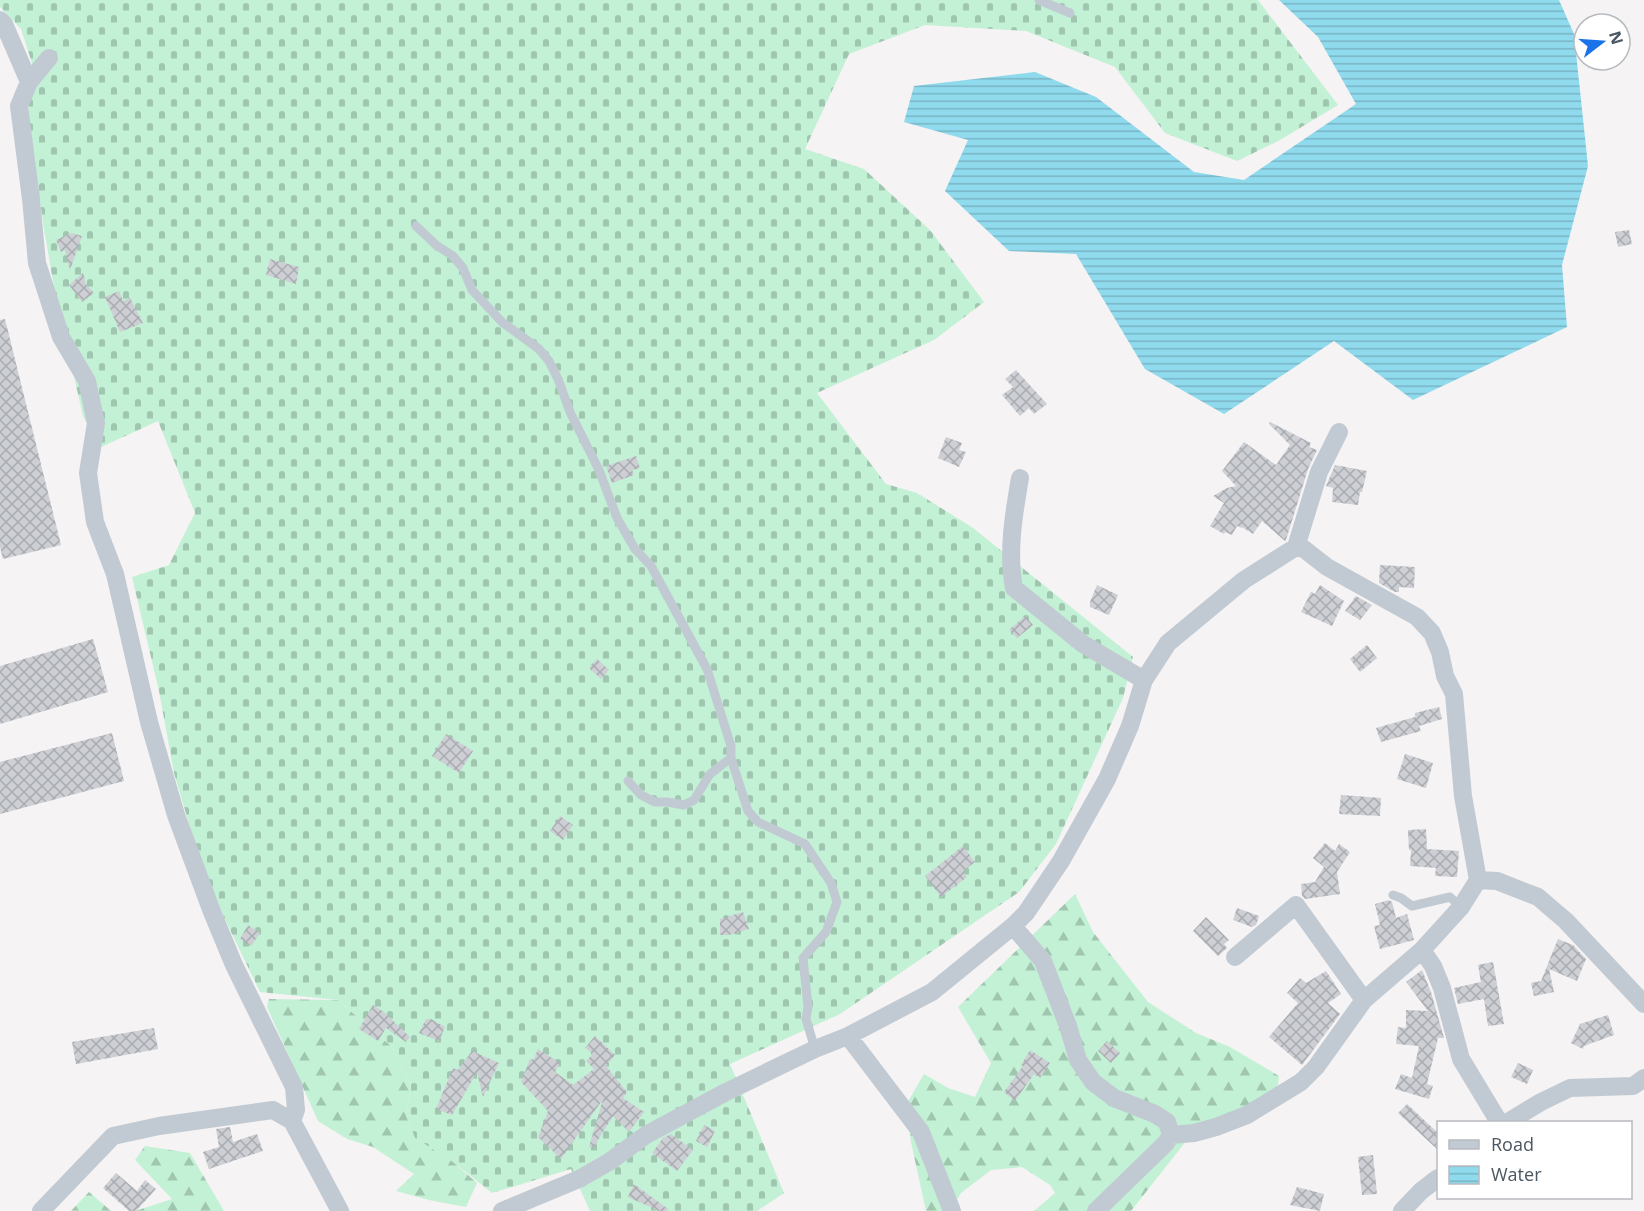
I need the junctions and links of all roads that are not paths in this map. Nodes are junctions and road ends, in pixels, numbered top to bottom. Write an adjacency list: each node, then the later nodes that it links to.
1 (1040, 0): 2 (lane)
2 (1070, 13)
3 (0, 20): 5 (street)
4 (49, 58): 5 (street)
5 (29, 82): 25 (street)
6 (416, 226): 11 (lane)
7 (1339, 432): 9 (street)
8 (1020, 478): 10 (street)
9 (1296, 547): 10 (street); 13 (street)
10 (1144, 680): 16 (street)
11 (731, 758): 12 (lane); 23 (lane)
12 (628, 781)
13 (1478, 880): 15 (street); 19 (street)
14 (1393, 895): 15 (lane)
15 (1461, 907): 17 (street)
16 (1013, 926): 22 (street); 28 (street)
17 (1422, 950): 20 (street); 26 (street)
18 (1235, 957): 20 (street)
19 (1637, 982): 21 (street)
20 (1364, 1000): 28 (street)
21 (1644, 1004)
22 (848, 1036): 23 (street); 33 (street)
23 (815, 1049): 32 (street)
24 (1644, 1078): 27 (street)
25 (292, 1121): 30 (street); 31 (street)
26 (1498, 1121)
27 (1510, 1121)
28 (1171, 1135): 34 (street)
29 (1437, 1179): 35 (street)
30 (41, 1211)
31 (339, 1211)
32 (502, 1211)
33 (952, 1211)
34 (1096, 1211)
35 (1402, 1211)

